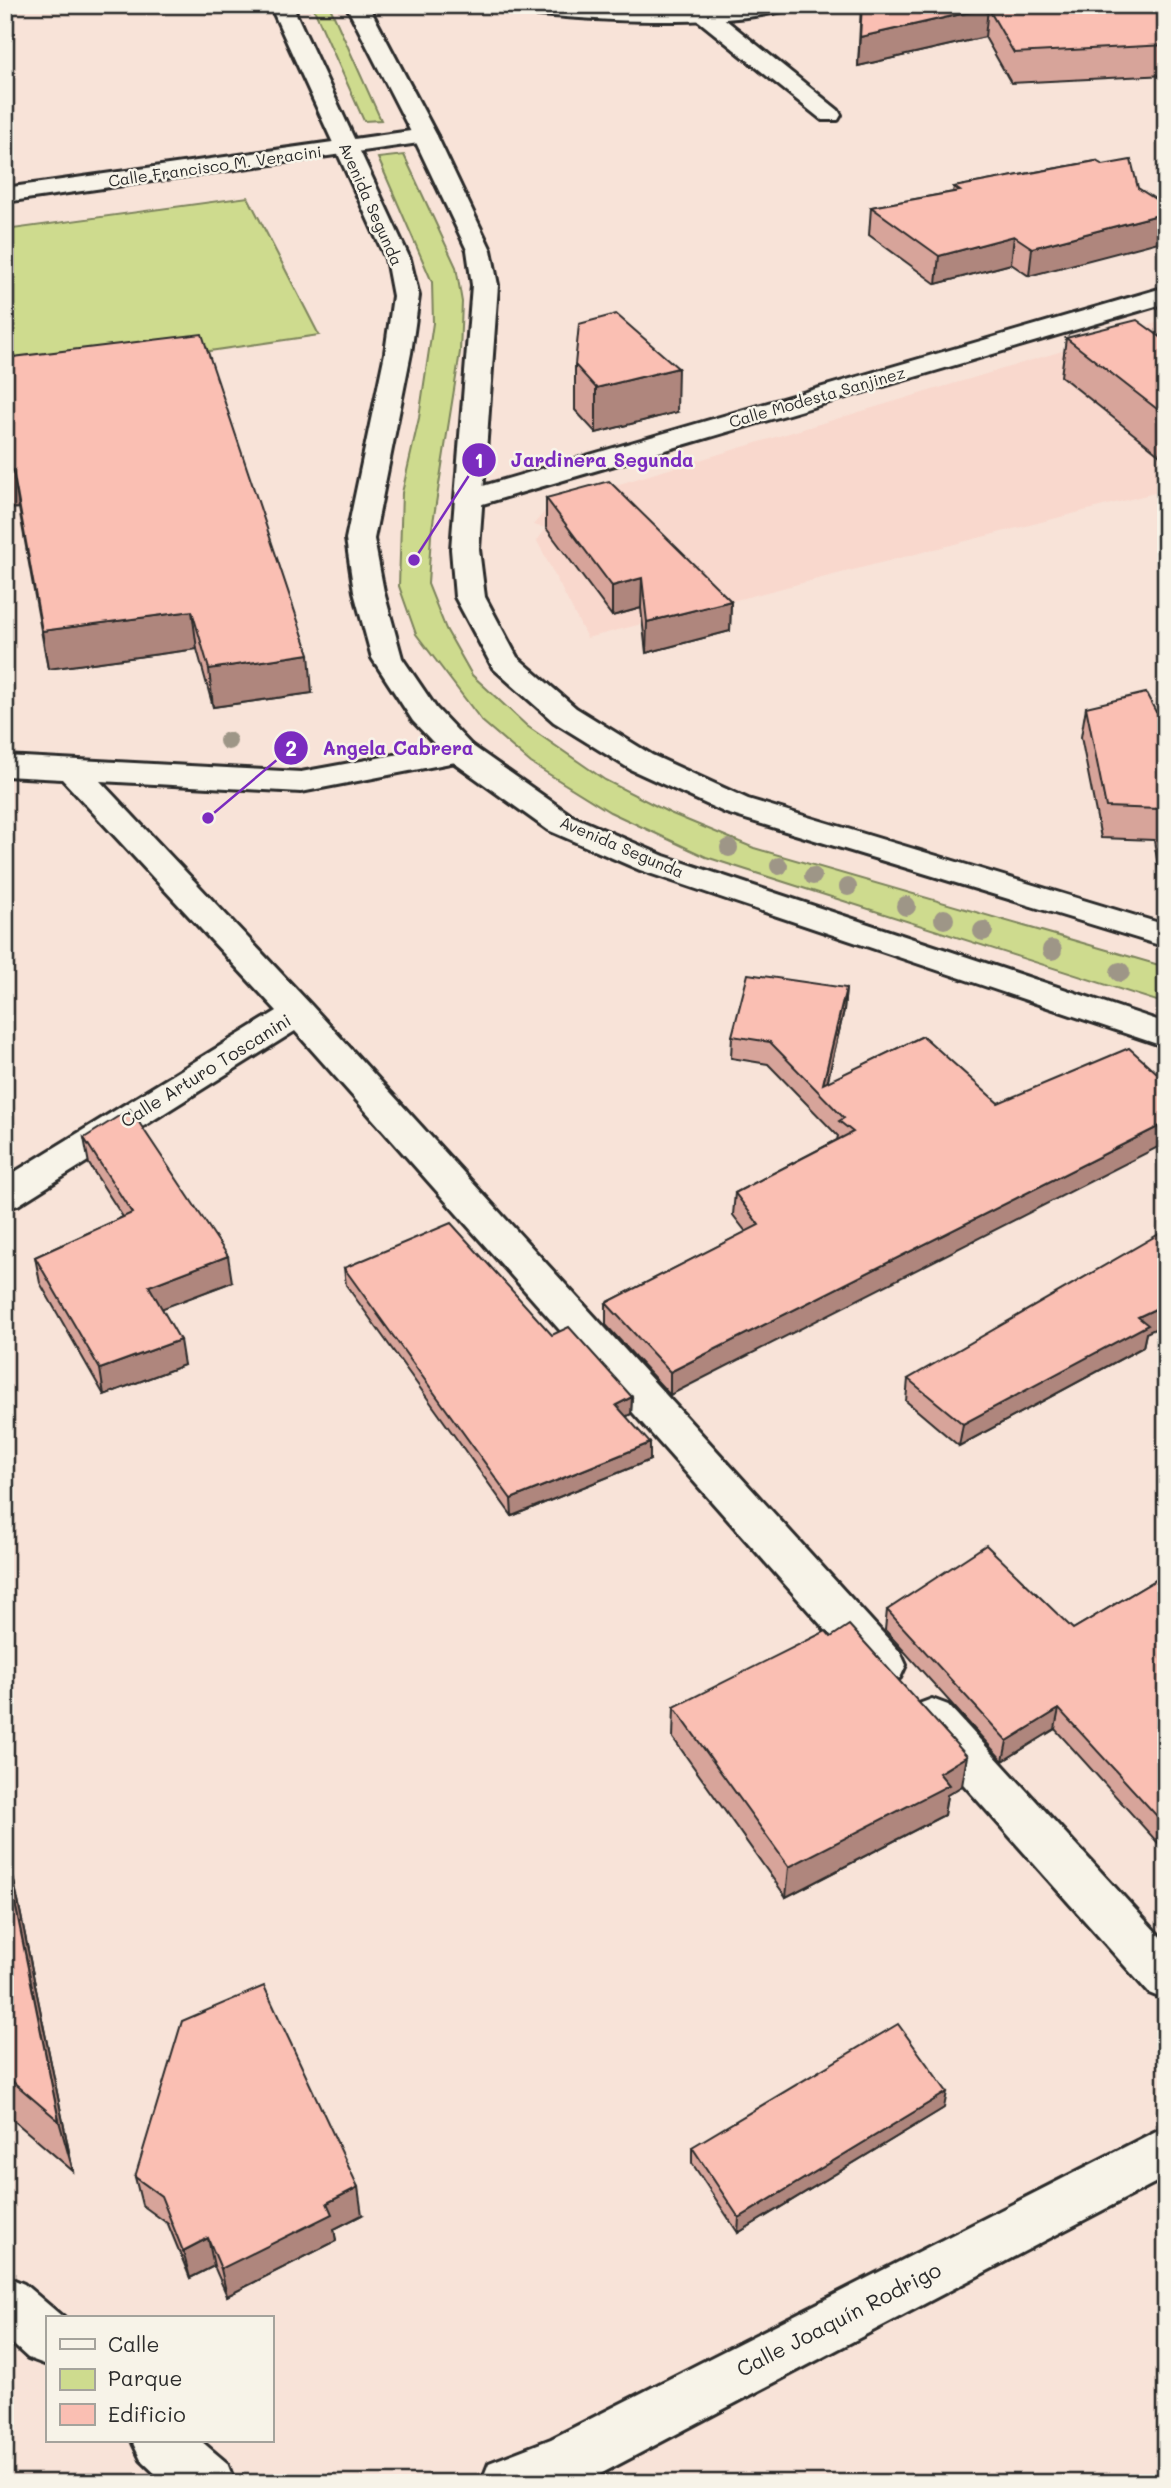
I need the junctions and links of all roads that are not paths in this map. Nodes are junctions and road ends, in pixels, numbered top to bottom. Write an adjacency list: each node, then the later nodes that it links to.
1 (281, 5): 8 (main road, Avenida Segunda)
2 (357, 5): 7 (main road)
3 (508, 5): 5 (main road)
4 (779, 5): 5 (main road)
5 (703, 13): 6 (main road)
6 (830, 115)
7 (425, 136): 8 (main road, Calle Francisco M. Veracini); 11 (main road)
8 (345, 147): 9 (main road, Calle Francisco M. Veracini); 12 (main road, Avenida Segunda)
9 (5, 195)
10 (1166, 295): 11 (main road, Calle Modesta Sanjinez)
11 (469, 499): 15 (main road)
12 (460, 752): 14 (main road); 17 (main road, Avenida Segunda)
13 (5, 766): 14 (main road)
14 (72, 770): 16 (main road)
15 (1166, 936)
16 (299, 1013): 18 (main road, Calle Arturo Toscanini); 19 (main road)
17 (1166, 1035)
18 (5, 1196)
19 (1166, 1978)
20 (1166, 2150): 25 (main road, Calle Joaquín Rodrigo)
21 (5, 2302): 22 (main road)
22 (46, 2338)
23 (161, 2442): 24 (main road)
24 (207, 2483)
25 (509, 2483)

